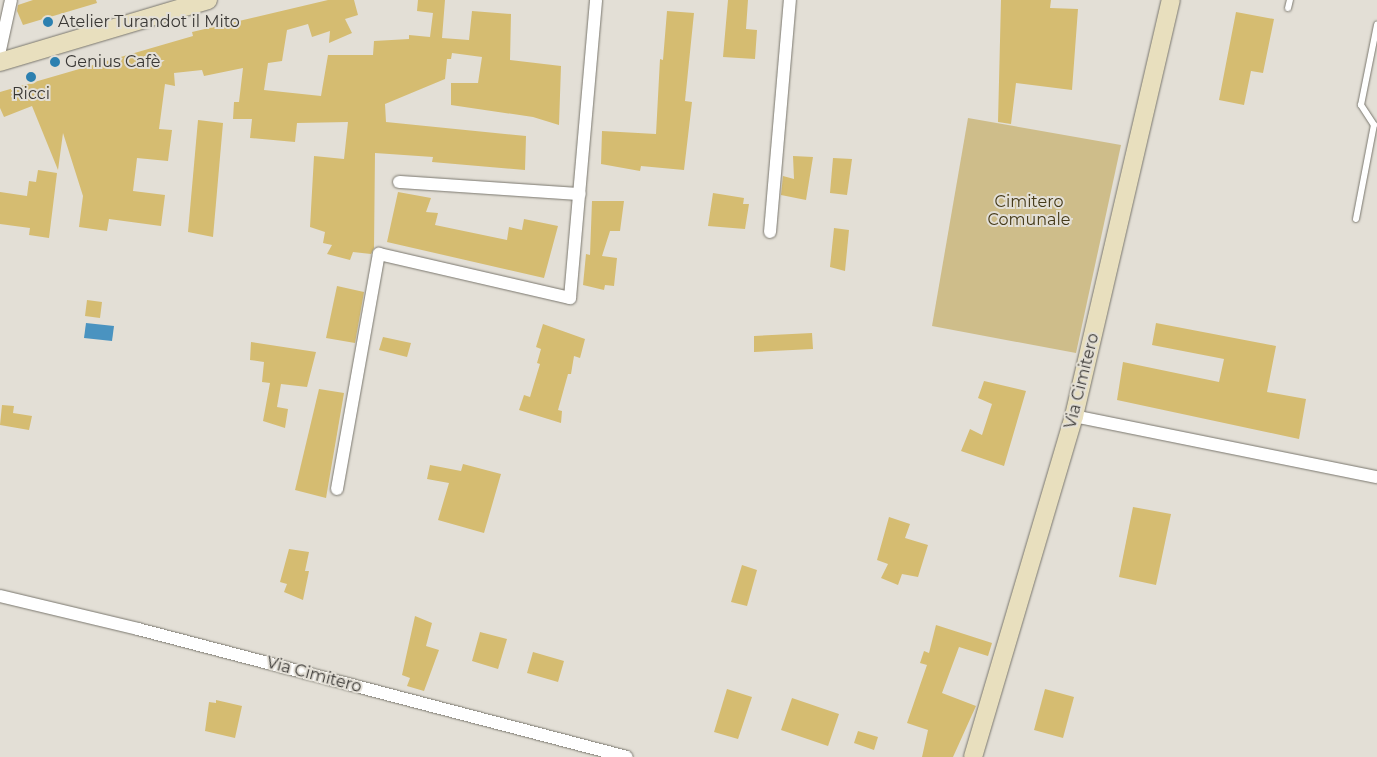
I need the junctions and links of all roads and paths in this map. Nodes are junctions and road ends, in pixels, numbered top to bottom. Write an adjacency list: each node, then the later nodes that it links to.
1 (11, 0): 9 (street)
2 (208, 0): 10 (street)
3 (596, 0): 12 (street)
4 (790, 0): 14 (street)
5 (1171, 0): 15 (street, Via Cimitero)
6 (1290, 0): 7 (lane)
7 (1288, 8)
8 (1377, 26): 13 (lane)
9 (0, 50)
10 (0, 62)
11 (399, 182): 12 (street)
12 (580, 194): 17 (street)
13 (1356, 219)
14 (770, 232)
15 (1074, 416): 16 (street); 20 (street, Via Cimitero)
16 (1377, 477)
17 (337, 489)
18 (0, 596): 19 (street, Via Cimitero)
19 (627, 757)
20 (973, 757)

